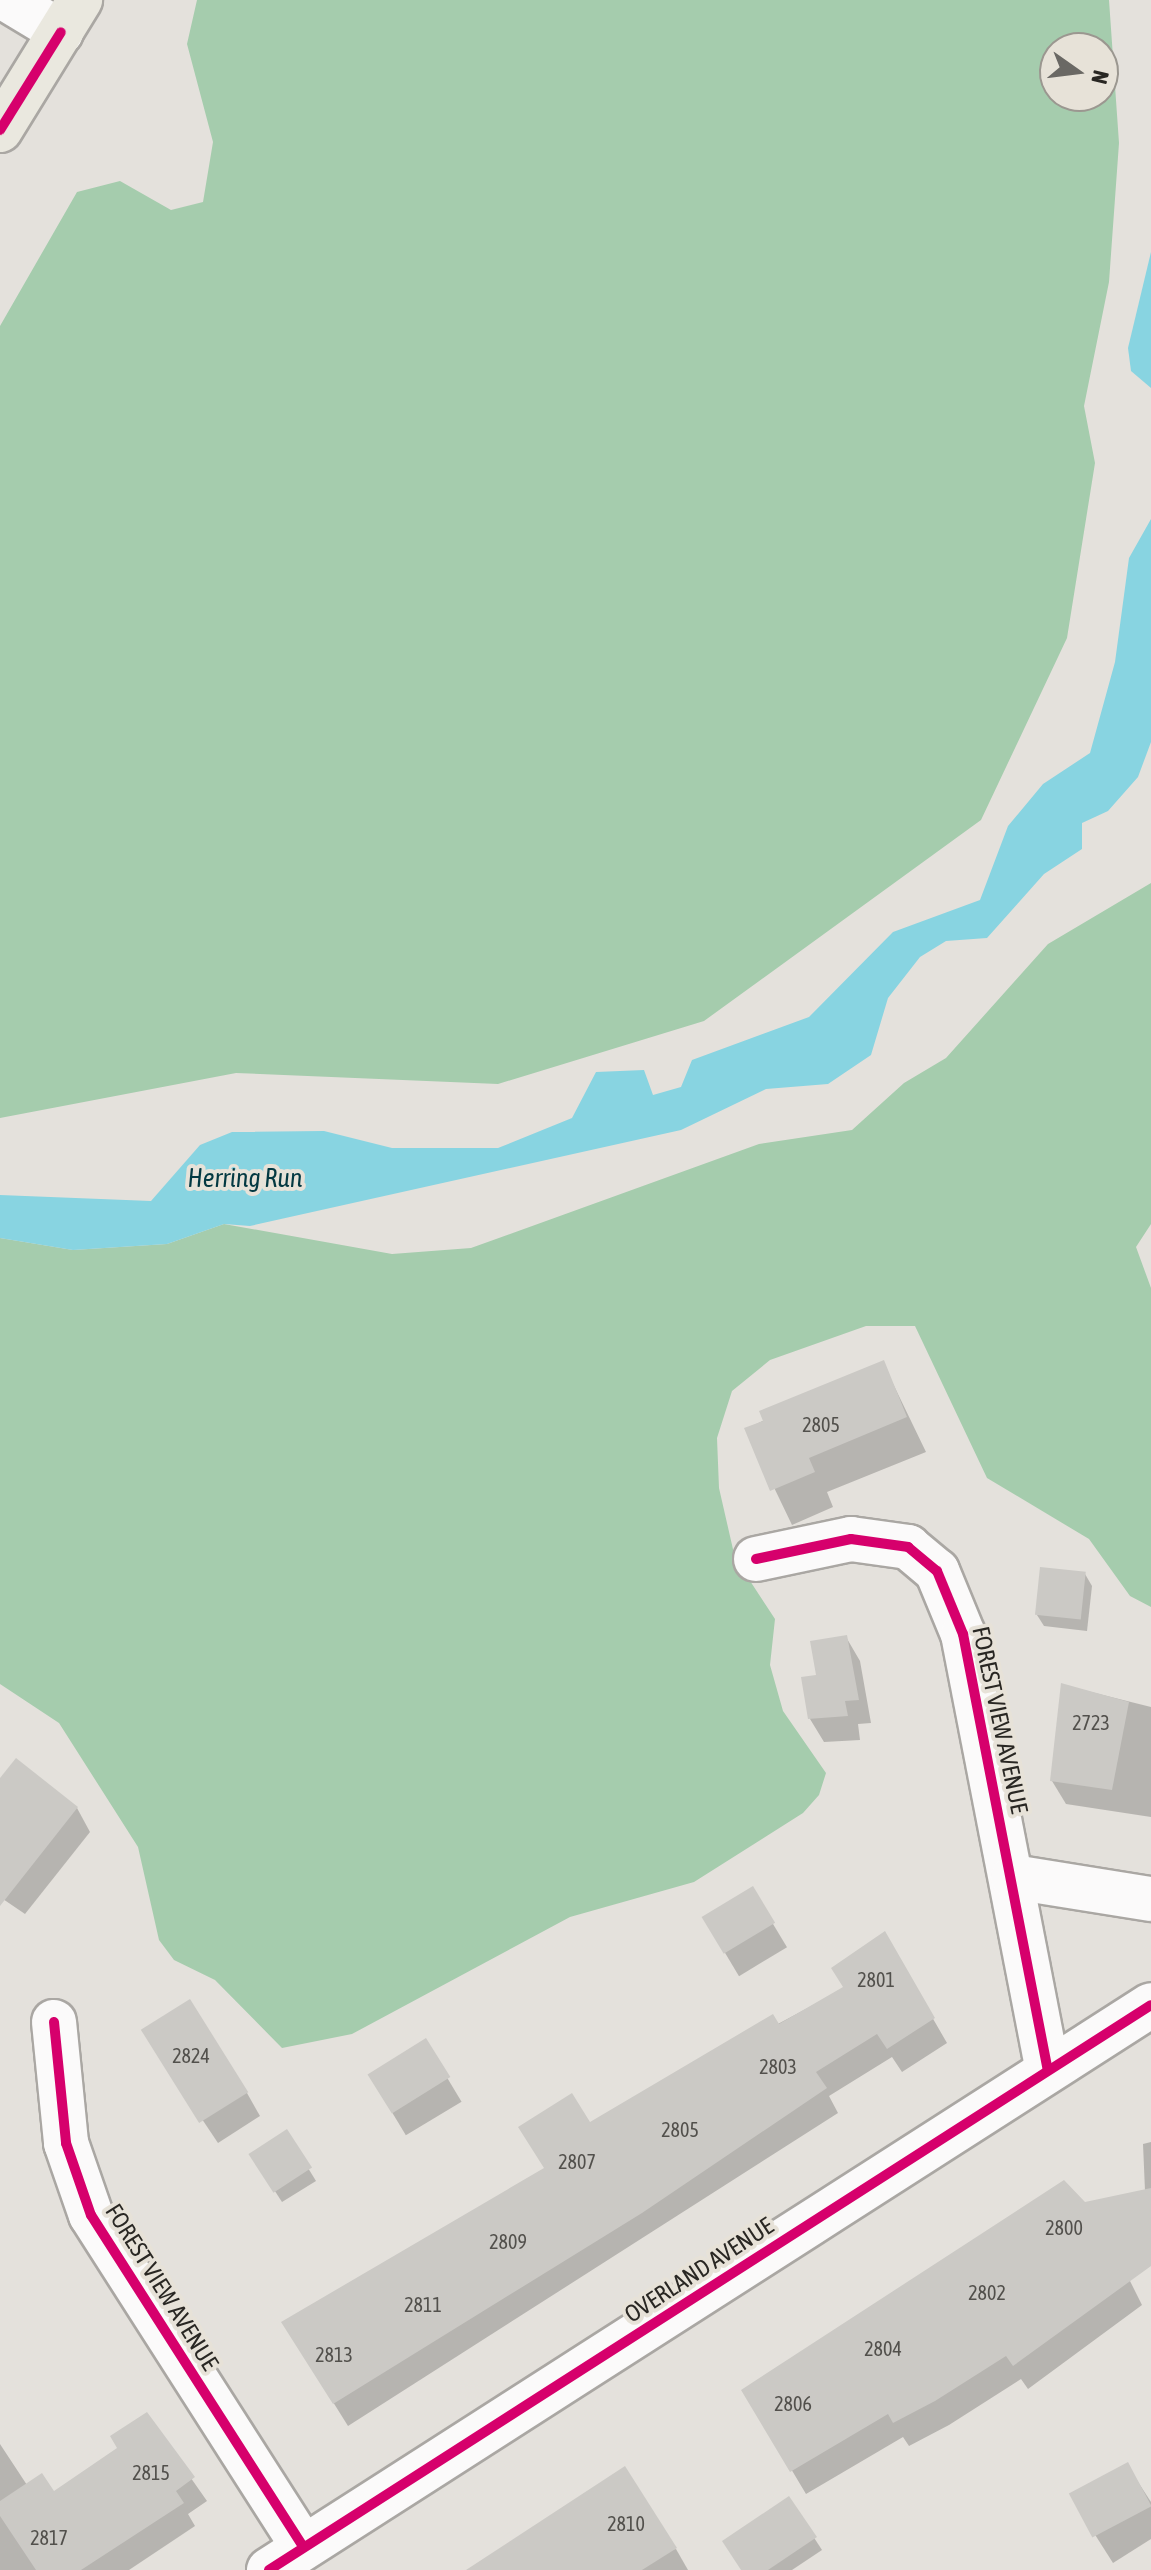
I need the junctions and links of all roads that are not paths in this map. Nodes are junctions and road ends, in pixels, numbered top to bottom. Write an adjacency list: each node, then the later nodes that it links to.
1 (8, 0): 2 (street)
2 (71, 16): 3 (main road)
3 (0, 130)
4 (756, 1559): 5 (street, FOREST VIEW AVENUE)
5 (1013, 1877): 6 (street); 9 (street, FOREST VIEW AVENUE)
6 (1151, 1899)
7 (1151, 2005): 9 (street, OVERLAND AVENUE)
8 (54, 2022): 10 (street, FOREST VIEW AVENUE)
9 (1048, 2070): 10 (street, OVERLAND AVENUE)
10 (286, 2559)

